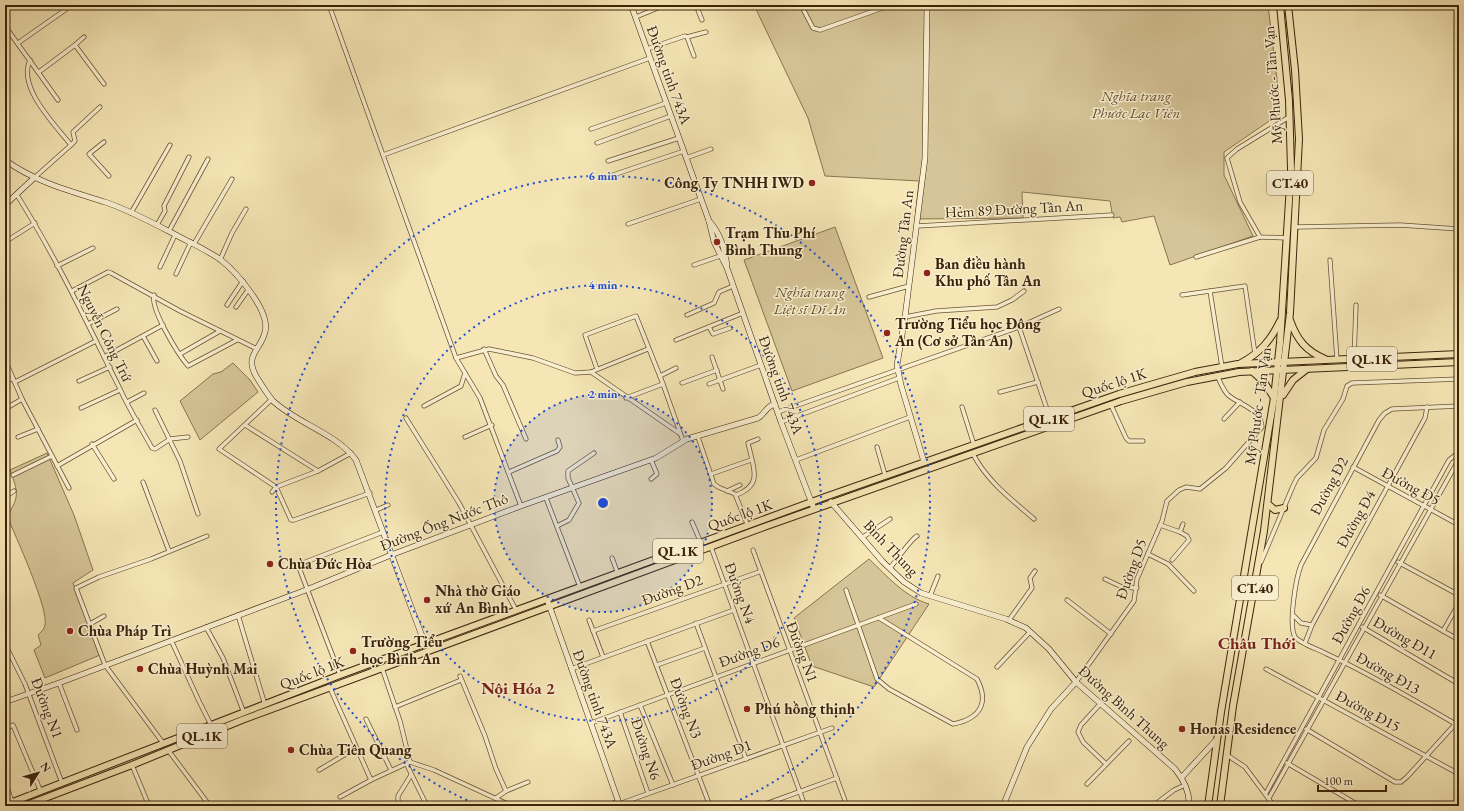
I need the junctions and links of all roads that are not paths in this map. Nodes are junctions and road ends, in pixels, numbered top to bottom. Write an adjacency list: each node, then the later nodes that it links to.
1 (67, 5): 17 (street)
2 (329, 5): 38 (street)
3 (631, 5): 11 (street, Đường tỉnh 743A)
4 (665, 5): 11 (street)
5 (696, 5): 12 (street)
6 (801, 5): 7 (street)
7 (890, 5)
8 (927, 5): 58 (street, Đường Tân An)
9 (1280, 5): 29 (main road, Mỹ Phước - Tân Vạn / CT.40)
10 (1288, 5): 59 (main road, Mỹ Phước - Tân Vạn / CT.40)
11 (636, 18): 19 (street, Đường tỉnh 743A)
12 (702, 20)
13 (5, 26): 17 (street)
14 (706, 32): 16 (street)
15 (84, 37): 18 (street)
16 (687, 37): 19 (street); 20 (street)
17 (18, 43): 22 (street)
18 (75, 45): 23 (street); 24 (street)
19 (647, 49): 21 (street, Đường tỉnh 743A)
20 (694, 56)
21 (650, 58): 26 (street, Đường tỉnh 743A); 38 (street)
22 (30, 60): 23 (street); 34 (street)
23 (39, 72): 25 (street)
24 (104, 84)
25 (58, 100)
26 (666, 103): 28 (street, Đường tỉnh 743A); 30 (street)
27 (100, 108): 34 (street)
28 (671, 116): 31 (street, Đường tỉnh 743A); 33 (street)
29 (1290, 117): 63 (street); 64 (main road, Mỹ Phước - Tân Vạn / CT.40)
30 (591, 129)
31 (679, 138): 37 (street, Đường tỉnh 743A); 43 (street)
32 (104, 142): 45 (street)
33 (597, 143)
34 (71, 145): 46 (street)
35 (170, 146): 52 (street)
36 (711, 148): 40 (street)
37 (684, 151): 40 (street, Đường tỉnh 743A); 44 (street)
38 (383, 155): 115 (street)
39 (189, 157): 57 (street)
40 (686, 158): 49 (street, Đường tỉnh 743A)
41 (208, 159): 61 (street)
42 (5, 160): 46 (street)
43 (608, 161)
44 (613, 175)
45 (109, 176)
46 (34, 178): 48 (street); 52 (street)
47 (232, 179): 66 (street)
48 (17, 195): 50 (street); 55 (street, Nguyễn Công Trứ)
49 (701, 199): 54 (street, Đường tỉnh 743A); 56 (street)
50 (5, 205)
51 (246, 209): 70 (street)
52 (131, 213): 57 (street)
53 (1112, 215): 58 (street, Hẻm 89 Đường Tân An)
54 (709, 221): 68 (street, Đường tỉnh 743A); 75 (street, Đường tỉnh 743A)
55 (35, 223): 65 (street); 73 (street, Nguyễn Công Trứ)
56 (628, 224)
57 (157, 225): 61 (street)
58 (917, 226): 79 (street, Đường Tân An)
59 (1295, 227): 60 (street); 96 (main road, Mỹ Phước - Tân Vạn / CT.40)
60 (1459, 229)
61 (169, 231): 62 (street)
62 (175, 235): 66 (street); 74 (street)
63 (1260, 238): 64 (street); 69 (street)
64 (1287, 238): 95 (main road, Mỹ Phước - Tân Vạn / CT.40)
65 (5, 242)
66 (192, 243): 70 (street); 76 (street)
67 (93, 248): 73 (street)
68 (720, 256): 72 (street); 75 (street, Đường tỉnh 743A)
69 (1196, 257)
70 (220, 260): 77 (street)
71 (1330, 260): 117 (street)
72 (694, 265)
73 (57, 266): 81 (street, Nguyễn Công Trứ)
74 (160, 267)
75 (727, 268): 78 (street, Đường tỉnh 743A)
76 (176, 274)
77 (242, 282): 80 (street); 87 (street)
78 (734, 286): 92 (street, Đường tỉnh 743A); 93 (street)
79 (909, 286): 86 (street); 94 (street, Đường Tân An)
80 (248, 290): 89 (street); 107 (street)
81 (72, 291): 84 (street); 97 (street, Nguyễn Công Trứ)
82 (1024, 291): 94 (street)
83 (1210, 291): 85 (street); 112 (street); 126 (street)
84 (154, 295): 98 (street); 102 (street)
85 (1182, 295)
86 (870, 297)
87 (227, 305)
88 (1356, 305): 118 (street)
89 (236, 307)
90 (117, 309): 97 (street)
91 (1059, 309): 100 (street)
92 (743, 313): 99 (street); 124 (street, Đường tỉnh 743A)
93 (687, 314)
94 (905, 317): 133 (street, Đường Tân An)
95 (1281, 318): 112 (main road); 121 (main road, Mỹ Phước - Tân Vạn / CT.40)
96 (1290, 319): 120 (main road); 121 (main road, Mỹ Phước - Tân Vạn / CT.40)
97 (88, 324): 106 (street, Nguyễn Công Trứ)
98 (163, 325): 103 (street); 110 (street)
99 (709, 327): 101 (street); 105 (street)
100 (1019, 327): 133 (street); 145 (street)
101 (730, 328)
102 (220, 331): 104 (street); 110 (street)
103 (143, 336): 113 (street); 119 (street)
104 (237, 340): 107 (street); 110 (street)
105 (676, 340)
106 (96, 341): 113 (street, Nguyễn Công Trứ); 141 (street)
107 (256, 348): 156 (street)
108 (484, 349): 115 (street); 135 (street); 190 (street)
109 (648, 349): 129 (street); 129 (street); 138 (street)
110 (180, 354)
111 (1459, 354): 118 (main road, Quốc lộ 1K / QL.1K)
112 (1255, 355): 123 (main road)
113 (104, 357): 125 (street, Nguyễn Công Trứ)
114 (712, 357): 132 (street)
115 (456, 358): 136 (street)
116 (5, 360): 127 (street)
117 (1337, 360): 118 (main road, Quốc lộ 1K / QL.1K); 120 (main road, Quốc lộ 1K / QL.1K)
118 (1354, 360)
119 (157, 361)
120 (1329, 361): 121 (main road, Quốc lộ 1K / QL.1K)
121 (1282, 362): 123 (main road, Quốc lộ 1K / QL.1K); 130 (main road, Mỹ Phước - Tân Vạn)
122 (1459, 362): 131 (main road, Quốc lộ 1K / QL.1K)
123 (1238, 364): 126 (main road, Quốc lộ 1K / QL.1K)
124 (761, 365): 142 (street); 161 (street, Đường tỉnh 743A)
125 (110, 367): 143 (street); 150 (street, Nguyễn Công Trứ)
126 (1222, 367): 175 (main road, Quốc lộ 1K / QL.1K)
127 (7, 368): 141 (street)
128 (676, 368): 138 (street)
129 (597, 369): 135 (street)
130 (1281, 369): 131 (main road, Quốc lộ 1K / QL.1K); 134 (main road, Quốc lộ 1K / QL.1K); 155 (main road, Mỹ Phước - Tân Vạn / CT.40)
131 (1307, 369): 155 (main road)
132 (717, 370): 142 (street); 146 (street)
133 (898, 370): 139 (street, Đường Tân An); 153 (street)
134 (1252, 371): 137 (main road, Quốc lộ 1K / QL.1K); 155 (main road)
135 (591, 372): 154 (street)
136 (465, 373): 164 (street); 180 (street)
137 (1217, 375): 160 (street); 163 (main road, Quốc lộ 1K / QL.1K)
138 (660, 376): 147 (street)
139 (899, 378): 162 (street); 173 (street, Đường Tân An)
140 (1459, 379): 240 (street)
141 (14, 380): 144 (street); 157 (street)
142 (721, 380): 148 (street); 149 (street)
143 (79, 381)
144 (5, 382)
145 (1038, 382): 152 (street); 175 (street)
146 (682, 383)
147 (663, 384): 154 (street); 183 (street)
148 (709, 384)
149 (723, 389)
150 (120, 390): 159 (street, Nguyễn Công Trứ); 169 (street)
151 (144, 392): 159 (street)
152 (1000, 392)
153 (824, 396): 158 (street); 162 (street)
154 (626, 398): 183 (street)
155 (1278, 398): 184 (main road, Mỹ Phước - Tân Vạn / CT.40); 236 (main road, Mỹ Phước - Tân Vạn / CT.40)
156 (272, 399): 179 (street); 199 (street)
157 (22, 400): 168 (street); 182 (street)
158 (813, 400): 170 (street); 172 (street)
159 (127, 402): 177 (street, Nguyễn Công Trứ)
160 (1240, 402): 176 (street); 181 (street)
161 (775, 404): 172 (street, Đường tỉnh 743A); 188 (street, Đường Ống Nước Thô)
162 (826, 405): 170 (street)
163 (1111, 405): 194 (street); 201 (main road, Quốc lộ 1K / QL.1K)
164 (424, 406)
165 (1459, 406): 167 (street, Đường Đ2)
166 (962, 407): 196 (street)
167 (1427, 407): 209 (street, Đường Đ2); 222 (street, Đường Đ4)
168 (5, 408)
169 (81, 408)
170 (816, 409): 178 (street)
171 (155, 410): 189 (street)
172 (778, 412): 178 (street, Đường tỉnh 743A)
173 (910, 417): 206 (street); 207 (street, Đường Tân An)
174 (406, 418): 249 (street)
175 (1050, 418): 196 (main road, Quốc lộ 1K / QL.1K)
176 (1224, 419)
177 (137, 420): 189 (street, Nguyễn Công Trứ); 195 (street)
178 (781, 422): 206 (street, Đường tỉnh 743A)
179 (245, 425): 212 (street); 223 (street)
180 (492, 425): 187 (street); 213 (street)
181 (1262, 427): 184 (street); 253 (street, Đường D5)
182 (38, 430): 185 (street); 202 (street)
183 (679, 434): 193 (street)
184 (1268, 435): 361 (main road, Mỹ Phước - Tân Vạn / CT.40)
185 (18, 437)
186 (188, 437): 189 (street, Nguyễn Công Trứ)
187 (465, 437)
188 (698, 437): 193 (street, Đường Ống Nước Thô); 215 (street)
189 (170, 439): 244 (street)
190 (526, 439)
191 (758, 439): 205 (street)
192 (558, 440): 213 (street)
193 (683, 441): 204 (street, Đường Ống Nước Thô)
194 (1143, 441)
195 (92, 444): 208 (street); 218 (street)
196 (974, 445): 207 (main road, Quốc lộ 1K / QL.1K)
197 (877, 447): 217 (street)
198 (1459, 452): 210 (street, Đường Đ6)
199 (351, 453): 212 (street); 229 (street)
200 (594, 453): 225 (street)
201 (973, 454): 211 (main road, Quốc lộ 1K / QL.1K); 246 (street)
202 (52, 456): 208 (street); 216 (street)
203 (1459, 459): 214 (street, Đường Đ6)
204 (651, 460): 219 (street); 225 (street, Đường Ống Nước Thô)
205 (751, 460): 215 (street); 230 (street)
206 (796, 460): 234 (street, Đường tỉnh 743A)
207 (924, 462): 211 (main road); 217 (main road, Quốc lộ 1K / QL.1K)
208 (57, 466): 224 (street)
209 (1353, 467): 222 (street, Đường Đ5); 296 (street, Đường Đ2)
210 (1445, 469): 214 (street); 239 (street, Đường Đ6)
211 (926, 470): 235 (main road, Quốc lộ 1K / QL.1K)
212 (318, 471): 223 (street)
213 (509, 472): 238 (street)
214 (1450, 472): 242 (street, Đường Đ6)
215 (711, 474): 227 (street)
216 (14, 475)
217 (885, 475): 232 (main road, Quốc lộ 1K / QL.1K)
218 (114, 479)
219 (650, 479)
220 (143, 482): 264 (street)
221 (740, 485): 227 (street)
222 (1388, 486): 239 (street, Đường Đ5); 303 (street, Đường Đ4)
223 (276, 487): 228 (street); 229 (street)
224 (70, 488)
225 (573, 488): 233 (street, Đường Ống Nước Thô); 251 (street)
226 (14, 491): 231 (street)
227 (727, 491): 230 (street)
228 (272, 492)
229 (370, 493): 243 (street)
230 (736, 495): 252 (street)
231 (5, 497)
232 (825, 497): 234 (main road, Quốc lộ 1K / QL.1K); 235 (main road)
233 (546, 498): 238 (street, Đường Ống Nước Thô); 251 (street)
234 (812, 502): 241 (street, Đường tỉnh 743A); 252 (main road, Quốc lộ 1K / QL.1K)
235 (831, 502): 241 (main road, Quốc lộ 1K / QL.1K); 258 (street, Bình Thung)
236 (1268, 504): 240 (main road); 271 (main road, Mỹ Phước - Tân Vạn / CT.40)
237 (388, 505): 243 (street)
238 (521, 506): 249 (street, Đường Ống Nước Thô)
239 (1425, 506): 242 (street, Đường Đ5); 259 (street, Đường Đ6)
240 (1284, 508): 271 (street)
241 (814, 509): 262 (main road, Quốc lộ 1K / QL.1K)
242 (1430, 509): 250 (street, Đường Đ5); 260 (street, Đường Đ6)
243 (376, 510): 254 (street)
244 (198, 514)
245 (890, 519): 258 (street)
246 (1034, 519)
247 (692, 522): 261 (street)
248 (1183, 524): 255 (street)
249 (470, 525): 266 (street, Đường Ống Nước Thô); 293 (street)
250 (1459, 525)
251 (557, 526): 279 (street)
252 (748, 526): 261 (main road, Quốc lộ 1K / QL.1K)
253 (1160, 526): 255 (street); 265 (street, Đường D5)
254 (383, 532): 266 (street); 281 (street)
255 (1180, 532): 268 (street)
256 (207, 536): 264 (street)
257 (917, 536): 272 (street)
258 (863, 537): 272 (street, Bình Thung)
259 (1408, 538): 260 (street); 269 (street, Đường Đ6)
260 (1412, 541): 270 (street, Đường Đ6)
261 (700, 543): 275 (main road, Quốc lộ 1K / QL.1K)
262 (711, 547): 278 (street, Đường N4); 292 (main road, Quốc lộ 1K / QL.1K)
263 (753, 550): 273 (street, Đường N1)
264 (169, 551): 302 (street)
265 (1148, 554): 280 (street, Đường D5); 283 (street)
266 (391, 555): 281 (street, Đường Ống Nước Thô); 317 (street)
267 (612, 558): 275 (street)
268 (1172, 560)
269 (1395, 560): 270 (street); 284 (street, Đường Đ6)
270 (1400, 563): 285 (street); 287 (street, Đường Đ6)
271 (1258, 567): 368 (main road, Mỹ Phước - Tân Vạn / CT.40)
272 (890, 568): 286 (street, Bình Thung)
273 (759, 572): 278 (street, Đường D2); 320 (street, Đường N1)
274 (1035, 572): 300 (street)
275 (618, 574): 279 (main road, Quốc lộ 1K / QL.1K)
276 (938, 576): 286 (street)
277 (1105, 579): 280 (street)
278 (724, 584): 294 (street, Đường N4); 308 (street, Đường D2)
279 (580, 586): 288 (main road, Quốc lộ 1K / QL.1K)
280 (1137, 588): 311 (street, Đường D5)
281 (306, 590): 295 (street, Đường Ống Nước Thô); 331 (street)
282 (846, 590): 304 (street)
283 (1194, 591)
284 (1377, 593): 287 (street); 305 (street, Đường Đ6)
285 (1459, 595)
286 (930, 596): 300 (street, Bình Thung)
287 (1382, 596): 307 (street, Đường Đ6); 309 (street)
288 (547, 599): 292 (street, Đường tỉnh 743A); 293 (main road, Quốc lộ 1K / QL.1K)
289 (1066, 600): 311 (street)
290 (1459, 603): 309 (street)
291 (916, 604): 298 (street, Đường D6)
292 (549, 607): 319 (main road, Quốc lộ 1K / QL.1K); 329 (street, Đường tỉnh 743A)
293 (516, 610): 317 (main road, Quốc lộ 1K / QL.1K)
294 (734, 610): 301 (street); 324 (street, Đường N4)
295 (238, 615): 306 (street, Đường Ống Nước Thô); 345 (street)
296 (1293, 615): 303 (street); 315 (street, Đường Đ2)
297 (104, 616): 302 (street)
298 (879, 618): 304 (street, Đường D6); 304 (street)
299 (589, 620): 308 (street)
300 (1009, 620): 310 (street, Đường Bình Thung)
301 (696, 623): 314 (street); 318 (street)
302 (90, 624): 325 (street)
303 (1312, 624): 315 (street, Đường Đ4)
304 (858, 625): 320 (street, Đường D6)
305 (1360, 625): 307 (street, Đường Đ11); 322 (street, Đường Đ6)
306 (206, 627): 312 (street, Đường Ống Nước Thô); 349 (street)
307 (1364, 628): 323 (street, Đường Đ6); 337 (street, Đường Đ11)
308 (593, 631): 321 (street)
309 (1444, 631): 313 (street)
310 (1030, 632): 327 (street); 335 (street, Đường Bình Thung)
311 (1111, 634): 335 (street, Đường D5)
312 (171, 640): 325 (street, Đường Ống Nước Thô); 353 (street)
313 (1459, 640)
314 (647, 641): 321 (street); 326 (street, Đường N3)
315 (1305, 643): 322 (street, Đường Đ13)
316 (5, 644): 339 (street, Đường N1)
317 (425, 644): 319 (main road); 331 (main road, Quốc lộ 1K / QL.1K)
318 (705, 648): 326 (street); 333 (street)
319 (428, 651): 328 (main road, Quốc lộ 1K / QL.1K)
320 (789, 651): 324 (street, Đường D6); 360 (street, Đường N1)
321 (603, 657): 329 (street)
322 (1340, 660): 323 (street, Đường Đ13); 341 (street, Đường Đ6)
323 (1344, 662): 342 (street, Đường Đ6); 354 (street, Đường Đ13)
324 (753, 664): 333 (street, Đường D6); 364 (street, Đường N4)
325 (105, 665): 336 (street, Đường Ống Nước Thô); 363 (street)
326 (656, 666): 340 (street, Đường N3)
327 (997, 667)
328 (382, 668): 338 (main road, Quốc lộ 1K / QL.1K); 347 (street)
329 (571, 669): 352 (street, Đường tỉnh 743A)
330 (1266, 669): 341 (street, Đường Đ15)
331 (340, 675): 345 (main road, Quốc lộ 1K / QL.1K)
332 (460, 676): 334 (street)
333 (716, 677): 340 (street, Đường D6); 370 (street)
334 (461, 680): 347 (street); 391 (street)
335 (1076, 682): 344 (street, Đường Bình Thung); 413 (street, Đường D5)
336 (59, 683): 339 (street, Đường Ống Nước Thô); 358 (street)
337 (1459, 684)
338 (330, 688): 365 (street); 366 (main road, Quốc lộ 1K / QL.1K)
339 (28, 693): 343 (street, Đường Ống Nước Thô); 386 (street, Đường N1)
340 (668, 695): 346 (street, Đường D6); 381 (street, Đường N3)
341 (1319, 698): 342 (street, Đường Đ15); 355 (street, Đường Đ6)
342 (1323, 700): 359 (street, Đường Đ6); 369 (street, Đường Đ15)
343 (5, 702)
344 (1101, 703): 374 (street); 382 (street, Đường Bình Thung)
345 (265, 705): 349 (main road, Quốc lộ 1K / QL.1K)
346 (640, 705): 348 (street, Đường D6); 389 (street)
347 (395, 707): 371 (street)
348 (620, 712): 352 (street, Đường D6); 395 (street, Đường N6)
349 (244, 713): 353 (main road, Quốc lộ 1K / QL.1K)
350 (366, 720): 378 (street)
351 (1459, 720): 354 (street)
352 (591, 723): 400 (street, Đường tỉnh 743A)
353 (211, 725): 363 (main road, Quốc lộ 1K / QL.1K)
354 (1457, 725): 369 (street)
355 (1303, 727): 359 (street); 372 (street, Đường Đ6)
356 (832, 728): 360 (street, Đường D1)
357 (5, 729): 392 (street)
358 (76, 730)
359 (1307, 730): 369 (street); 372 (street, Đường Đ6)
360 (820, 732): 364 (street, Đường D1); 383 (street, Đường N1)
361 (1217, 739): 367 (main road, Mỹ Phước - Tân Vạn / CT.40); 382 (street)
362 (1129, 740): 374 (street)
363 (164, 743): 366 (main road); 386 (main road, Quốc lộ 1K / QL.1K)
364 (783, 745): 370 (street, Đường D1); 393 (street, Đường N4)
365 (356, 748): 377 (street); 384 (street)
366 (168, 750): 375 (main road, Quốc lộ 1K / QL.1K); 404 (street)
367 (1215, 750): 368 (main road); 416 (main road, Mỹ Phước - Tân Vạn / CT.40)
368 (1226, 754): 394 (street); 417 (main road, Mỹ Phước - Tân Vạn / CT.40)
369 (1426, 756): 379 (street, Đường Đ15)
370 (746, 759): 381 (street, Đường D1)
371 (408, 762): 378 (street); 380 (street); 397 (street)
372 (1286, 762): 394 (street, Đường Đ6); 398 (street, Đường Đ6); 419 (street)
373 (5, 764): 376 (street)
374 (1106, 764): 388 (street)
375 (132, 765): 402 (main road, Quốc lộ 1K / QL.1K); 403 (street)
376 (8, 770)
377 (319, 770)
378 (391, 770): 384 (street)
379 (1459, 774)
380 (411, 776): 405 (street); 406 (street)
381 (698, 776): 389 (street, Đường D1); 409 (street, Đường N3)
382 (1182, 777): 390 (street, Đường Bình Thung)
383 (837, 778): 393 (street); 412 (street, Đường N1)
384 (371, 780): 396 (street)
385 (528, 782): 391 (street)
386 (62, 783): 392 (main road, Quốc lộ 1K / QL.1K)
387 (6, 784): 399 (street)
388 (1087, 784)
389 (673, 785): 395 (street, Đường D1)
390 (1185, 785): 414 (street); 415 (street, Đường Bình Thung)
391 (506, 791): 397 (street)
392 (41, 792): 399 (main road, Quốc lộ 1K / QL.1K)
393 (800, 792): 410 (street); 411 (street, Đường N4)
394 (1266, 793): 398 (street)
395 (648, 794): 400 (street, Đường D1)
396 (340, 797)
397 (496, 798): 407 (street)
398 (1269, 798): 418 (street)
399 (12, 802): 401 (main road, Quốc lộ 1K / QL.1K)
400 (619, 804): 408 (street, Đường D1)
401 (5, 805)
402 (24, 806)
403 (149, 806)
404 (210, 806)
405 (398, 806)
406 (427, 806)
407 (512, 806)
408 (607, 806)
409 (710, 806)
410 (760, 806)
411 (805, 806)
412 (847, 806)
413 (1003, 806)
414 (1152, 806)
415 (1189, 806)
416 (1208, 806)
417 (1220, 806)
418 (1274, 806)
419 (1360, 806)

